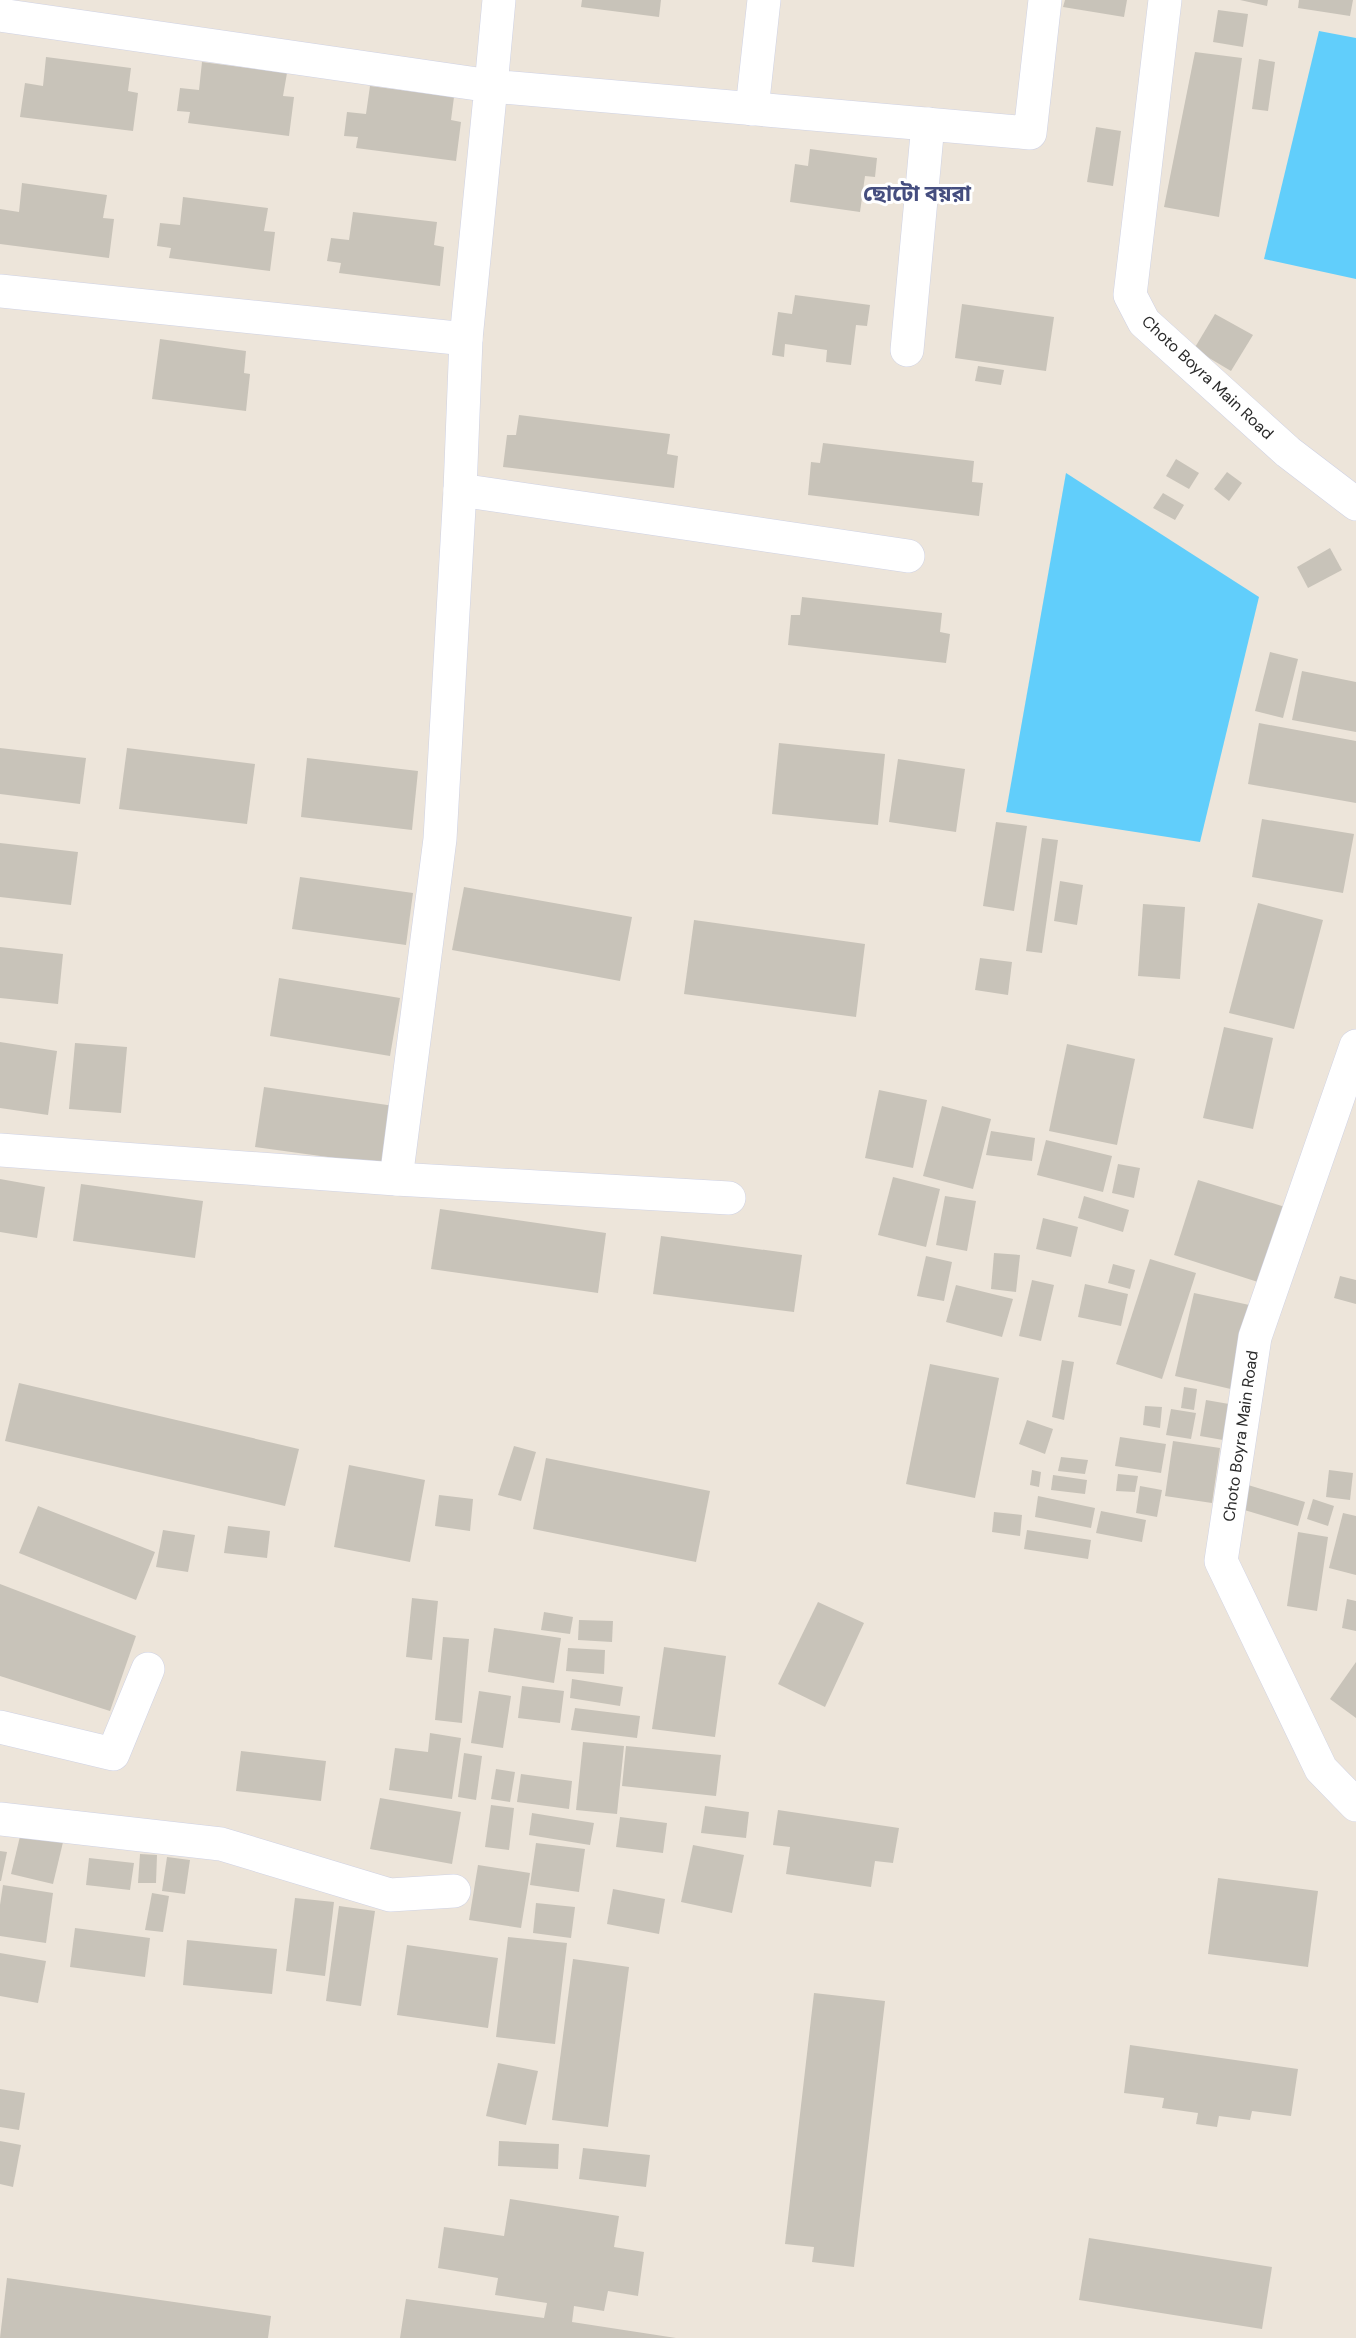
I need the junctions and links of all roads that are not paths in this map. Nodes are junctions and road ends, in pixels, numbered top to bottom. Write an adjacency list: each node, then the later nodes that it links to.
1 (499, 0): 6 (street)
2 (764, 0): 7 (street)
3 (1045, 0): 8 (street)
4 (1165, 0): 13 (street, Choto Boyra Main Road)
5 (0, 15): 6 (street)
6 (491, 86): 7 (street); 10 (street)
7 (752, 109): 8 (street)
8 (928, 124): 11 (street)
9 (0, 291): 10 (street)
10 (466, 339): 12 (street)
11 (907, 351)
12 (460, 490): 14 (street); 17 (street)
13 (1356, 504)
14 (908, 556)
15 (1356, 1046): 21 (street, Choto Boyra Main Road)
16 (0, 1150): 17 (street)
17 (396, 1179): 18 (street)
18 (729, 1198)
19 (148, 1669): 20 (street)
20 (0, 1727)
21 (1356, 1805)
22 (0, 1819): 23 (street)
23 (454, 1891)

